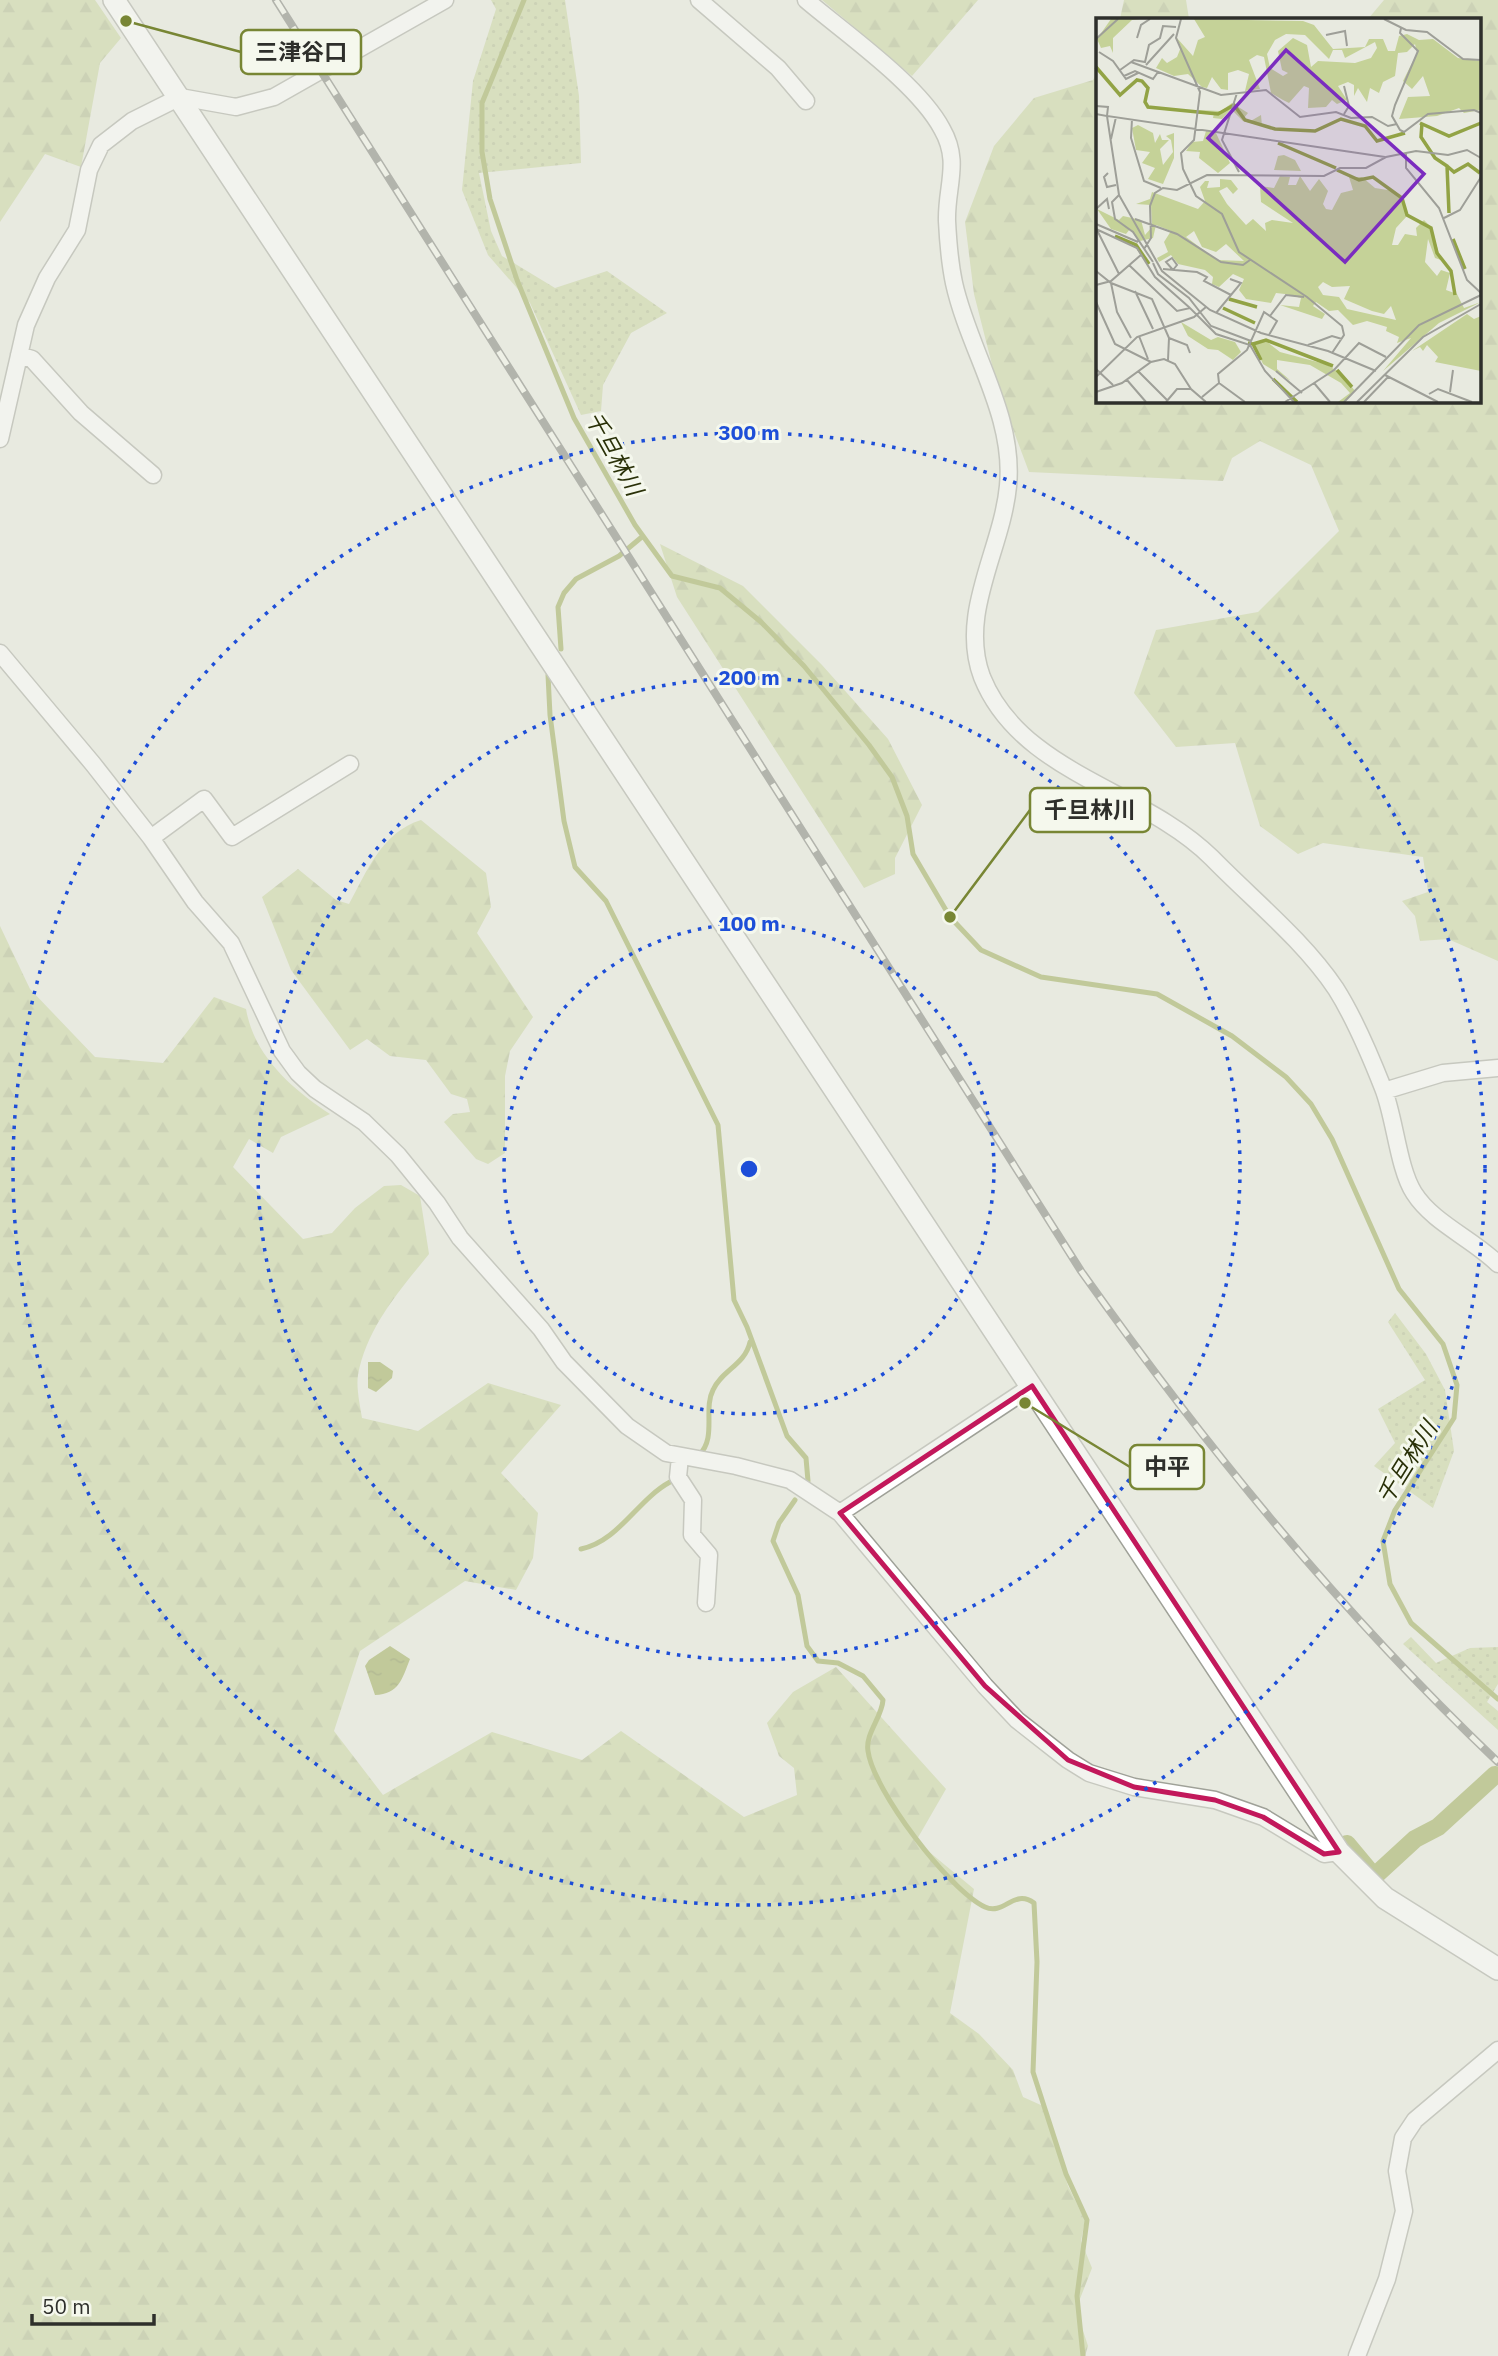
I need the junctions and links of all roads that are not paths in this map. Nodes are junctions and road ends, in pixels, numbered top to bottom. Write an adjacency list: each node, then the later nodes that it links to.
1 (114, 0): 5 (street)
2 (445, 0): 5 (street)
3 (699, 0): 6 (street)
4 (806, 0): 14 (street)
5 (180, 97): 7 (street); 16 (street)
6 (806, 101)
7 (19, 355): 8 (street); 9 (street)
8 (0, 439)
9 (153, 475)
10 (0, 653): 12 (street)
11 (350, 764): 12 (street)
12 (151, 838): 17 (street)
13 (1498, 1068): 14 (street)
14 (1384, 1091): 15 (street)
15 (1498, 1264)
16 (1032, 1386): 18 (street); 20 (street)
17 (680, 1457): 18 (street); 19 (street)
18 (840, 1513): 20 (street)
19 (706, 1603)
20 (1339, 1852): 21 (street)
21 (1498, 1969)
22 (1498, 2050): 23 (street)
23 (1357, 2356)

